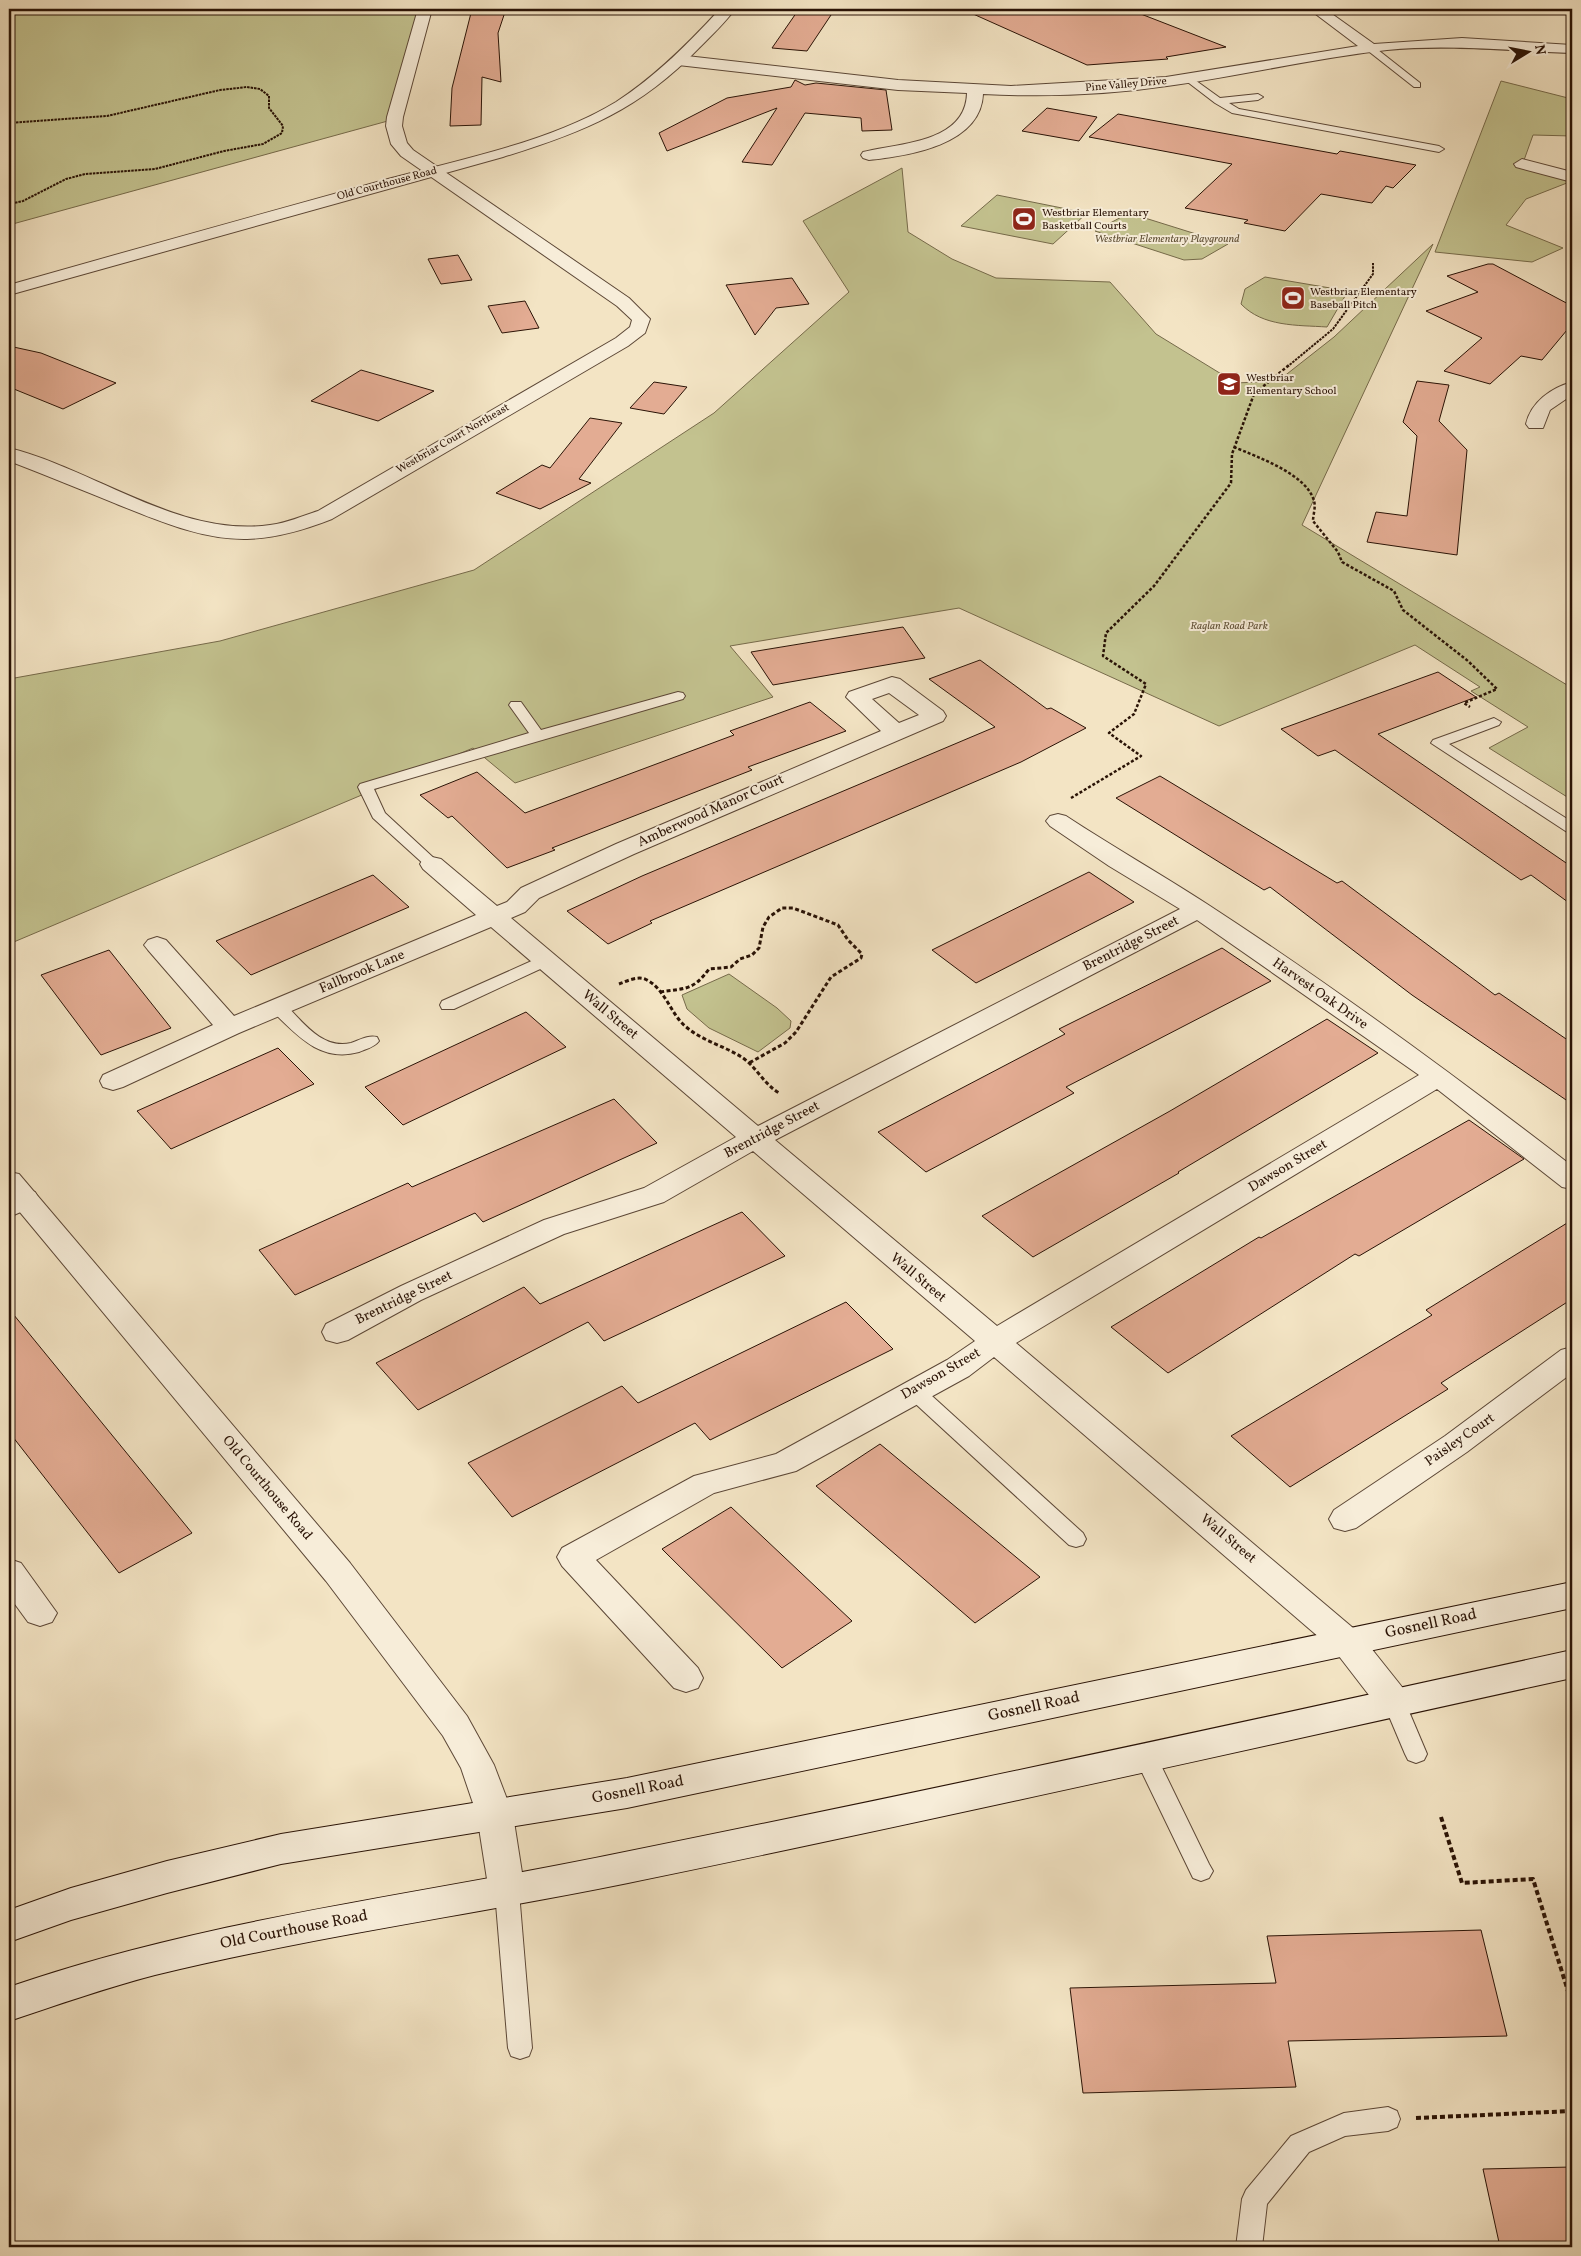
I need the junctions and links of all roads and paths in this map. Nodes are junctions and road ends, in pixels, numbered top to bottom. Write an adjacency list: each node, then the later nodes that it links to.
1 (292, 9): 2 (path)
2 (333, 9)
3 (425, 9): 18 (street)
4 (728, 9): 8 (street, Old Courthouse Road)
5 (1316, 9): 6 (street)
6 (1370, 48): 7 (street, Pine Valley Drive); 9 (street, Pine Valley Drive); 10 (lane)
7 (1572, 49)
8 (678, 60): 11 (street, Pine Valley Drive); 18 (street, Old Courthouse Road)
9 (1188, 78): 11 (street, Pine Valley Drive); 13 (lane)
10 (1417, 85)
11 (975, 90): 16 (street)
12 (1258, 97): 13 (lane)
13 (1218, 102): 15 (lane)
14 (9, 123): 20 (path)
15 (1439, 149)
16 (869, 155)
17 (1522, 164): 19 (street)
18 (432, 171): 22 (street, Old Courthouse Road); 26 (street, Westbriar Court Northeast)
19 (1572, 177)
20 (9, 204)
21 (1373, 263): 25 (path)
22 (9, 290)
23 (1572, 388): 24 (street)
24 (1536, 424)
25 (1234, 447): 29 (path); 32 (path)
26 (9, 454)
27 (678, 696): 31 (lane)
28 (516, 705): 31 (lane)
29 (1494, 722): 33 (lane)
30 (896, 732): 30 (street, Amberwood Manor Court); 36 (street, Amberwood Manor Court)
31 (538, 735): 34 (lane)
32 (1058, 821): 35 (street, Harvest Oak Drive)
33 (1572, 829)
34 (432, 864): 36 (street, Wall Street)
35 (1198, 909): 46 (street, Harvest Oak Drive); 48 (street, Brentridge Street)
36 (494, 916): 38 (street, Wall Street); 42 (street, Fallbrook Lane)
37 (157, 945): 43 (street)
38 (545, 960): 40 (street, Wall Street); 41 (lane)
39 (660, 992): 40 (path); 45 (path); 45 (path)
40 (588, 997): 49 (street, Wall Street)
41 (448, 1005)
42 (278, 1007): 43 (street, Fallbrook Lane); 44 (lane)
43 (230, 1027): 47 (street, Fallbrook Lane)
44 (371, 1041)
45 (749, 1064): 48 (path)
46 (1438, 1076): 50 (street, Harvest Oak Drive); 53 (street, Dawson Street)
47 (113, 1081)
48 (799, 1116): 49 (street, Brentridge Street)
49 (754, 1139): 52 (street, Brentridge Street); 53 (street, Wall Street)
50 (1572, 1180)
51 (14, 1196): 67 (street, Old Courthouse Road)
52 (337, 1332)
53 (994, 1342): 55 (street, Dawson Street); 61 (street, Wall Street)
54 (1572, 1358): 56 (street, Paisley Court)
55 (914, 1391): 57 (lane); 63 (street, Dawson Street)
56 (1345, 1520)
57 (1076, 1539)
58 (9, 1572): 60 (street)
59 (1572, 1594): 61 (street, Gosnell Road)
60 (40, 1613)
61 (1347, 1642): 64 (street, Wall Street); 67 (street, Gosnell Road)
62 (1572, 1664): 64 (street)
63 (686, 1678)
64 (1394, 1702): 65 (lane); 66 (street)
65 (1416, 1754)
66 (1146, 1758): 69 (lane); 70 (street)
67 (495, 1814): 70 (street, Old Courthouse Road); 71 (street)
68 (1442, 1817): 73 (path)
69 (1201, 1871)
70 (507, 1892): 72 (street, Old Courthouse Road); 74 (lane)
71 (9, 1926)
72 (9, 2004)
73 (1572, 2004)
74 (520, 2048)
75 (1572, 2111): 76 (path)
76 (1388, 2119): 77 (lane)
77 (1249, 2247)

